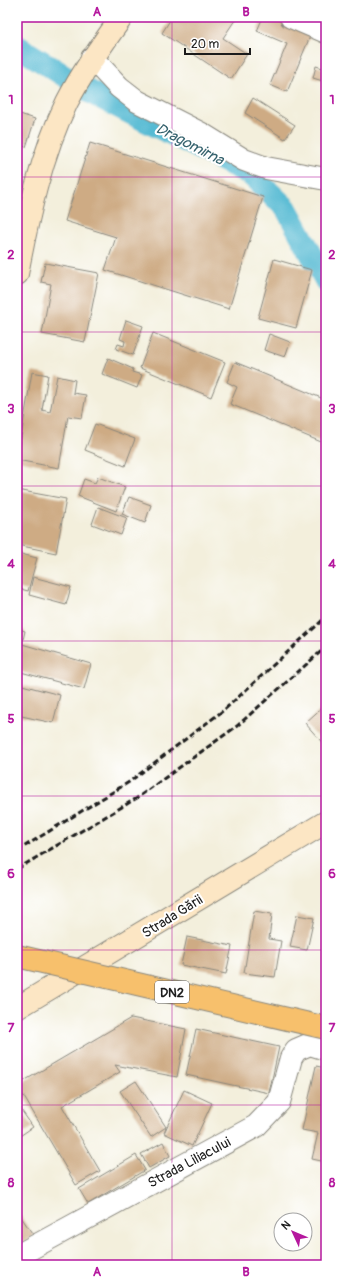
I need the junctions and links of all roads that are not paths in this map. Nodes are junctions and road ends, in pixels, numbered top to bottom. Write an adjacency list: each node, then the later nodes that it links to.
1 (122, 17): 4 (street)
2 (291, 17): 3 (street)
3 (326, 32)
4 (88, 64): 5 (street); 6 (street)
5 (326, 179)
6 (17, 274)
7 (326, 822): 9 (street, Strada Gării)
8 (17, 956): 10 (main road, DN2, bridge)
9 (17, 1008)
10 (326, 1028)
11 (326, 1048): 12 (street, Strada Liliacului)
12 (17, 1256)

